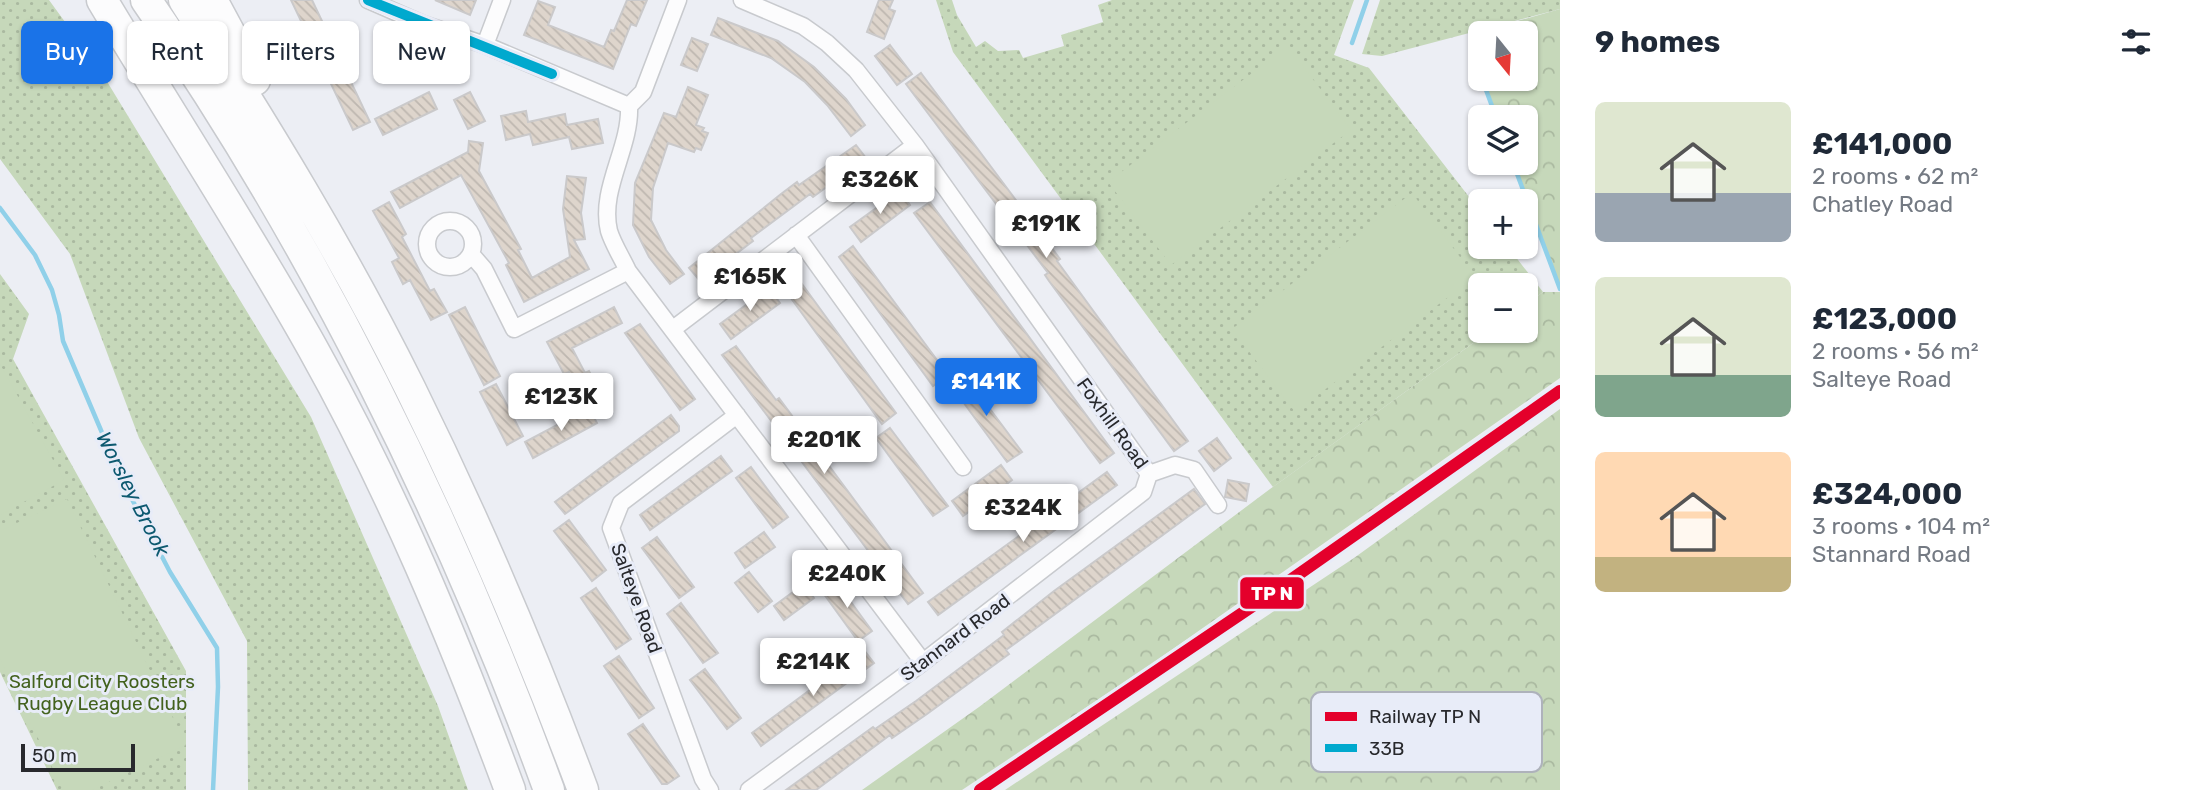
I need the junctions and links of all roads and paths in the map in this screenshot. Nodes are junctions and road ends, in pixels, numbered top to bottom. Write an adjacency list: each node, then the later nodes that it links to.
1 (86, 0): 12 (highway)
2 (102, 0): 10 (highway)
3 (146, 0): 27 (highway)
4 (184, 0): 16 (highway)
5 (212, 0): 16 (highway)
6 (368, 0): 11 (street)
7 (502, 0): 11 (street)
8 (678, 0): 14 (street)
9 (742, 0): 15 (street, Foxhill Road)
10 (127, 42)
11 (485, 45): 14 (street)
12 (127, 51)
13 (152, 84): 26 (highway)
14 (629, 106): 19 (street)
15 (915, 145): 17 (street); 23 (street, Foxhill Road)
16 (298, 183): 28 (highway)
17 (796, 234): 20 (street); 22 (street)
18 (471, 254): 19 (street)
19 (628, 271): 20 (street)
20 (673, 329): 21 (street)
21 (737, 415): 25 (street); 29 (street, Salteye Road)
22 (963, 467)
23 (1149, 474): 24 (street, Foxhill Road); 25 (street, Stannard Road)
24 (1218, 505)
25 (923, 662): 30 (street, Stannard Road)
26 (510, 790)
27 (549, 790)
28 (583, 790)
29 (710, 790)
30 (749, 790)

